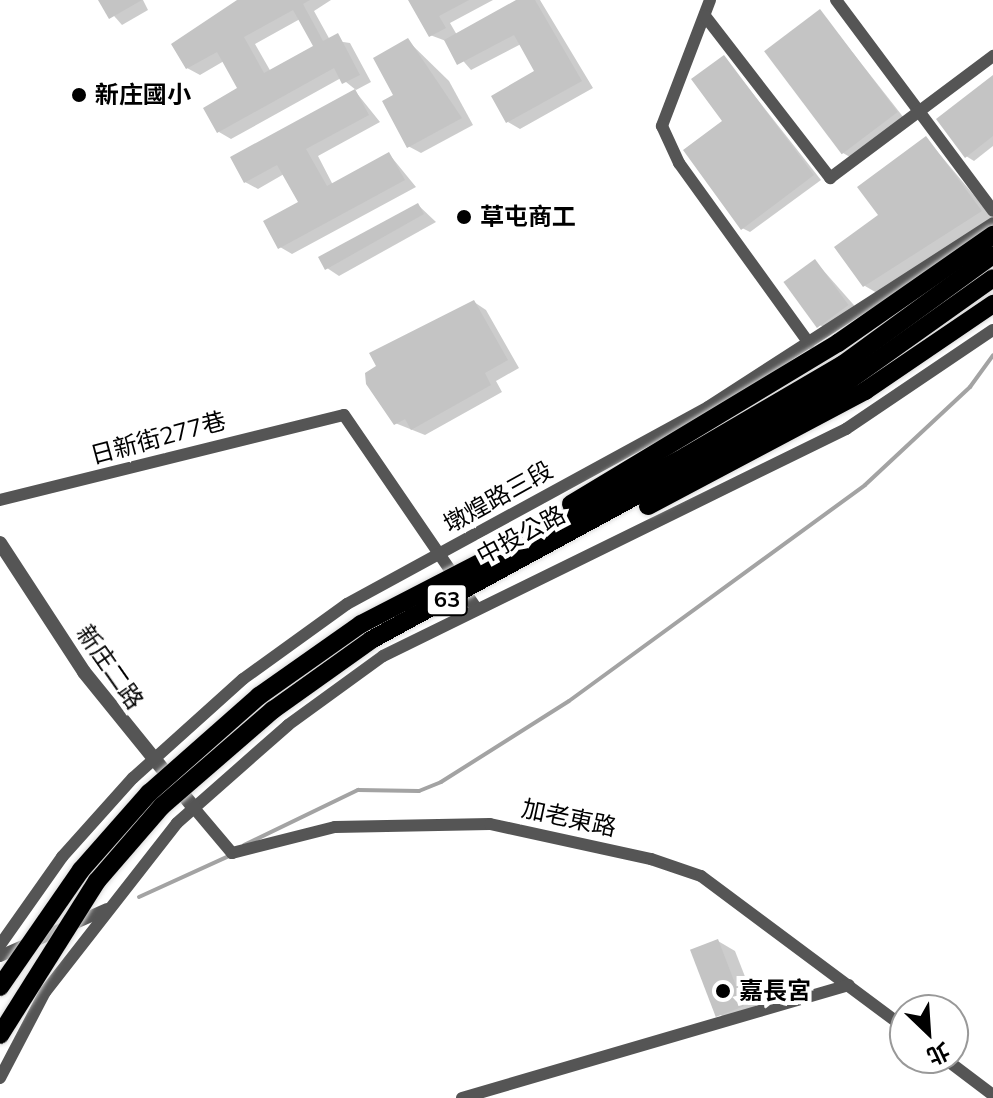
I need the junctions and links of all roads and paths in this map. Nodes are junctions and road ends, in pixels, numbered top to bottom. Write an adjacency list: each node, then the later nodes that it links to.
1 (710, 0): 3 (street)
2 (836, 0): 5 (street)
3 (705, 16): 5 (street); 13 (street)
4 (993, 56): 5 (street)
5 (919, 111): 6 (street)
6 (993, 211)
7 (993, 223): 13 (street, 墩煌路三段)
8 (993, 235): 17 (main road, bridge)
9 (993, 255): 17 (main road, 中投公路 / 63, bridge)
10 (993, 278): 20 (main road, 中投公路 / 63, bridge)
11 (993, 304): 20 (main road, bridge)
12 (993, 330): 15 (street)
13 (809, 343): 14 (street, 墩煌路三段)
14 (708, 407): 15 (street); 19 (street, 墩煌路三段)
15 (749, 479): 21 (street)
16 (0, 500): 19 (street, 日新街277巷)
17 (525, 538): 28 (main road, 中投公路 / 63, bridge)
18 (0, 543): 22 (street, 新庄二路)
19 (443, 553): 21 (street); 22 (street, 墩煌路三段)
20 (539, 553): 30 (main road, 中投公路 / 63, bridge)
21 (476, 608): 23 (street)
22 (151, 761): 23 (street, 新庄二路); 25 (street, 墩煌路三段)
23 (194, 808): 24 (street); 27 (street, 加老東路)
24 (110, 908): 26 (street); 32 (street)
25 (0, 945)
26 (0, 956)
27 (849, 985): 29 (street, 加老東路); 34 (street)
28 (0, 987)
29 (889, 1016)
30 (0, 1035)
31 (965, 1074): 33 (street)
32 (0, 1078)
33 (993, 1095)
34 (462, 1098)

